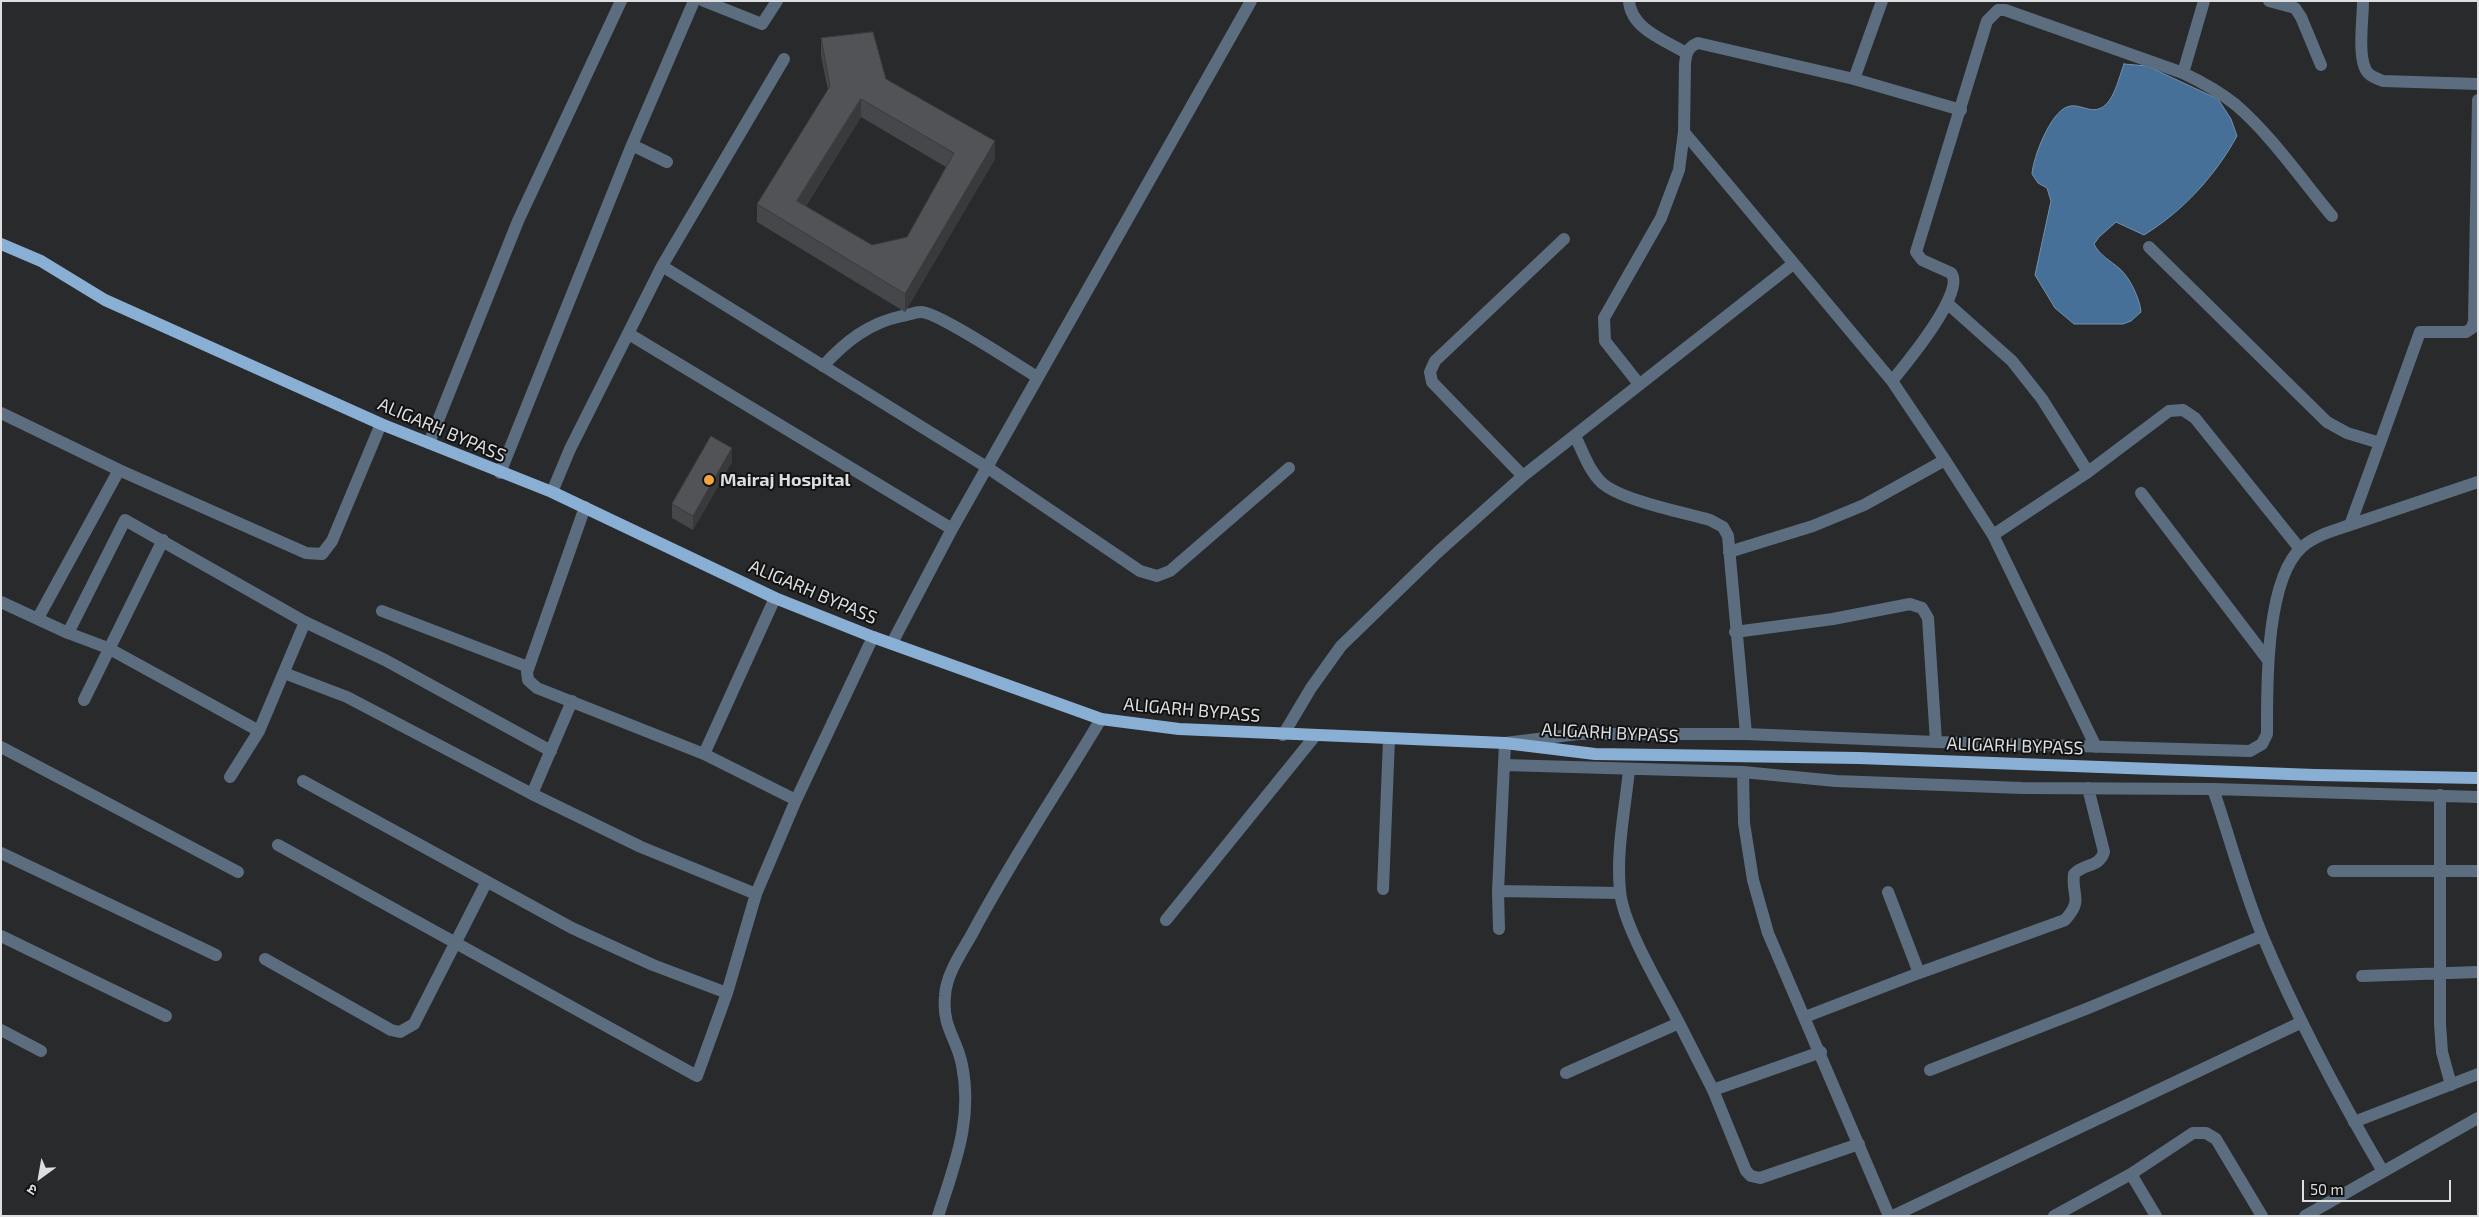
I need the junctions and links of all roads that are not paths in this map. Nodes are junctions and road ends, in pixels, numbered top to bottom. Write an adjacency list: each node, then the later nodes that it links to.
1 (622, 1): 37 (street)
2 (694, 1): 20 (street)
3 (704, 1): 4 (street)
4 (777, 1)
5 (1251, 1): 31 (street)
6 (1629, 1): 11 (street)
7 (1882, 1): 15 (street)
8 (2204, 1): 14 (street)
9 (2269, 1): 13 (street)
10 (2363, 1): 16 (street)
11 (1686, 53): 15 (street); 19 (street)
12 (784, 59): 27 (street)
13 (2321, 65)
14 (2183, 73): 18 (street); 22 (street)
15 (1854, 80): 18 (street)
16 (2478, 84)
17 (2478, 100): 38 (street)
18 (1961, 110): 28 (street)
19 (1684, 132): 26 (street); 33 (street)
20 (632, 145): 21 (street); 44 (street)
21 (667, 162)
22 (2332, 216)
23 (1564, 239): 45 (street)
24 (1, 244): 35 (main road, ALIGARH BYPASS)
25 (2149, 247): 38 (street)
26 (1792, 264): 32 (street); 33 (street)
27 (662, 266): 29 (street); 30 (street)
28 (1947, 303): 32 (street); 43 (street)
29 (629, 334): 47 (street); 51 (street)
30 (824, 366): 31 (street); 40 (street)
31 (1037, 377): 40 (street)
32 (1892, 381): 39 (street)
33 (1639, 384): 36 (street)
34 (1, 413): 42 (street)
35 (381, 424): 37 (main road, ALIGARH BYPASS); 42 (street)
36 (1575, 436): 45 (street); 55 (street)
37 (429, 443): 44 (main road, ALIGARH BYPASS)
38 (2380, 443): 50 (street)
39 (1945, 460): 52 (street); 55 (street)
40 (988, 468): 41 (street); 51 (street)
41 (1289, 468)
42 (119, 470): 59 (street)
43 (2088, 472): 52 (street); 54 (street)
44 (500, 473): 47 (main road, ALIGARH BYPASS)
45 (1523, 476): 74 (street)
46 (2478, 482): 50 (street)
47 (552, 492): 49 (main road, ALIGARH BYPASS)
48 (2141, 493): 66 (street)
49 (585, 507): 56 (main road, ALIGARH BYPASS); 67 (street)
50 (2350, 526): 54 (street)
51 (952, 529): 64 (street)
52 (1993, 535): 80 (street)
53 (163, 540): 60 (street); 62 (street); 65 (street)
54 (2300, 549): 66 (street)
55 (1729, 552): 61 (street)
56 (774, 598): 63 (main road, ALIGARH BYPASS); 82 (street)
57 (1, 602): 59 (street)
58 (382, 611): 67 (street)
59 (38, 618): 62 (street)
60 (305, 622): 68 (street); 81 (street)
61 (1735, 632): 73 (street); 77 (street)
62 (68, 633): 65 (street)
63 (873, 637): 64 (main road, ALIGARH BYPASS); 94 (street)
64 (892, 643): 71 (main road, ALIGARH BYPASS)
65 (108, 648): 69 (street); 72 (street)
66 (2268, 660): 80 (street)
67 (528, 667): 70 (street)
68 (284, 673): 72 (street); 91 (street)
69 (84, 700)
70 (572, 701): 81 (street); 82 (street)
71 (1101, 719): 74 (main road, ALIGARH BYPASS); 137 (street)
72 (259, 731): 86 (street)
73 (1746, 734): 77 (street); 78 (street)
74 (1283, 735): 75 (main road, ALIGARH BYPASS)
75 (1315, 736): 76 (main road, ALIGARH BYPASS); 107 (street)
76 (1389, 739): 78 (main road, ALIGARH BYPASS); 102 (street)
77 (1936, 742): 80 (street)
78 (1505, 743): 83 (street); 87 (main road, ALIGARH BYPASS)
79 (1, 747): 100 (street)
80 (2096, 747)
81 (551, 751): 91 (street)
82 (704, 754): 94 (street)
83 (1504, 765): 84 (street); 103 (street)
84 (1629, 770): 85 (street); 105 (street)
85 (1743, 772): 89 (street); 120 (street)
86 (230, 777)
87 (2478, 778)
88 (303, 781): 101 (street)
89 (2088, 788): 90 (street); 116 (street)
90 (2213, 789): 92 (street); 110 (street)
91 (532, 794): 106 (street)
92 (2440, 795): 93 (street); 98 (street)
93 (2478, 797)
94 (796, 800): 106 (street)
95 (278, 845): 111 (street)
96 (1, 853): 112 (street)
97 (2333, 870): 98 (street)
98 (2440, 870): 99 (street); 114 (street)
99 (2478, 871)
100 (238, 872)
101 (486, 883): 111 (street); 118 (street)
102 (1383, 889)
103 (1498, 891): 105 (street); 108 (street)
104 (1888, 892): 116 (street)
105 (1620, 893): 122 (street)
106 (756, 894): 118 (street)
107 (1166, 920)
108 (1499, 929)
109 (1, 936): 119 (street)
110 (2262, 936): 121 (street); 126 (street)
111 (455, 943): 113 (street); 118 (street)
112 (216, 955)
113 (265, 959)
114 (2440, 972): 115 (street); 117 (street); 129 (street)
115 (2478, 972)
116 (1919, 973): 120 (street)
117 (2362, 976)
118 (727, 993)
119 (166, 1016)
120 (1805, 1017): 125 (street)
121 (2302, 1022): 132 (street); 139 (street)
122 (1679, 1023): 127 (street); 130 (street)
123 (1, 1030): 124 (street)
124 (41, 1051)
125 (1821, 1052): 130 (street); 133 (street)
126 (1930, 1070)
127 (1566, 1073)
128 (2478, 1074): 129 (street)
129 (2451, 1085): 132 (street)
130 (1713, 1090): 133 (street)
131 (2478, 1118): 134 (street)
132 (2354, 1122): 134 (street)
133 (1858, 1144): 138 (street)
134 (2382, 1170): 142 (street)
135 (2131, 1174): 136 (street); 140 (street); 141 (street)
136 (2059, 1215)
137 (938, 1216)
138 (1889, 1216)
139 (1893, 1216)
140 (2156, 1216)
141 (2262, 1216)
142 (2304, 1216)

